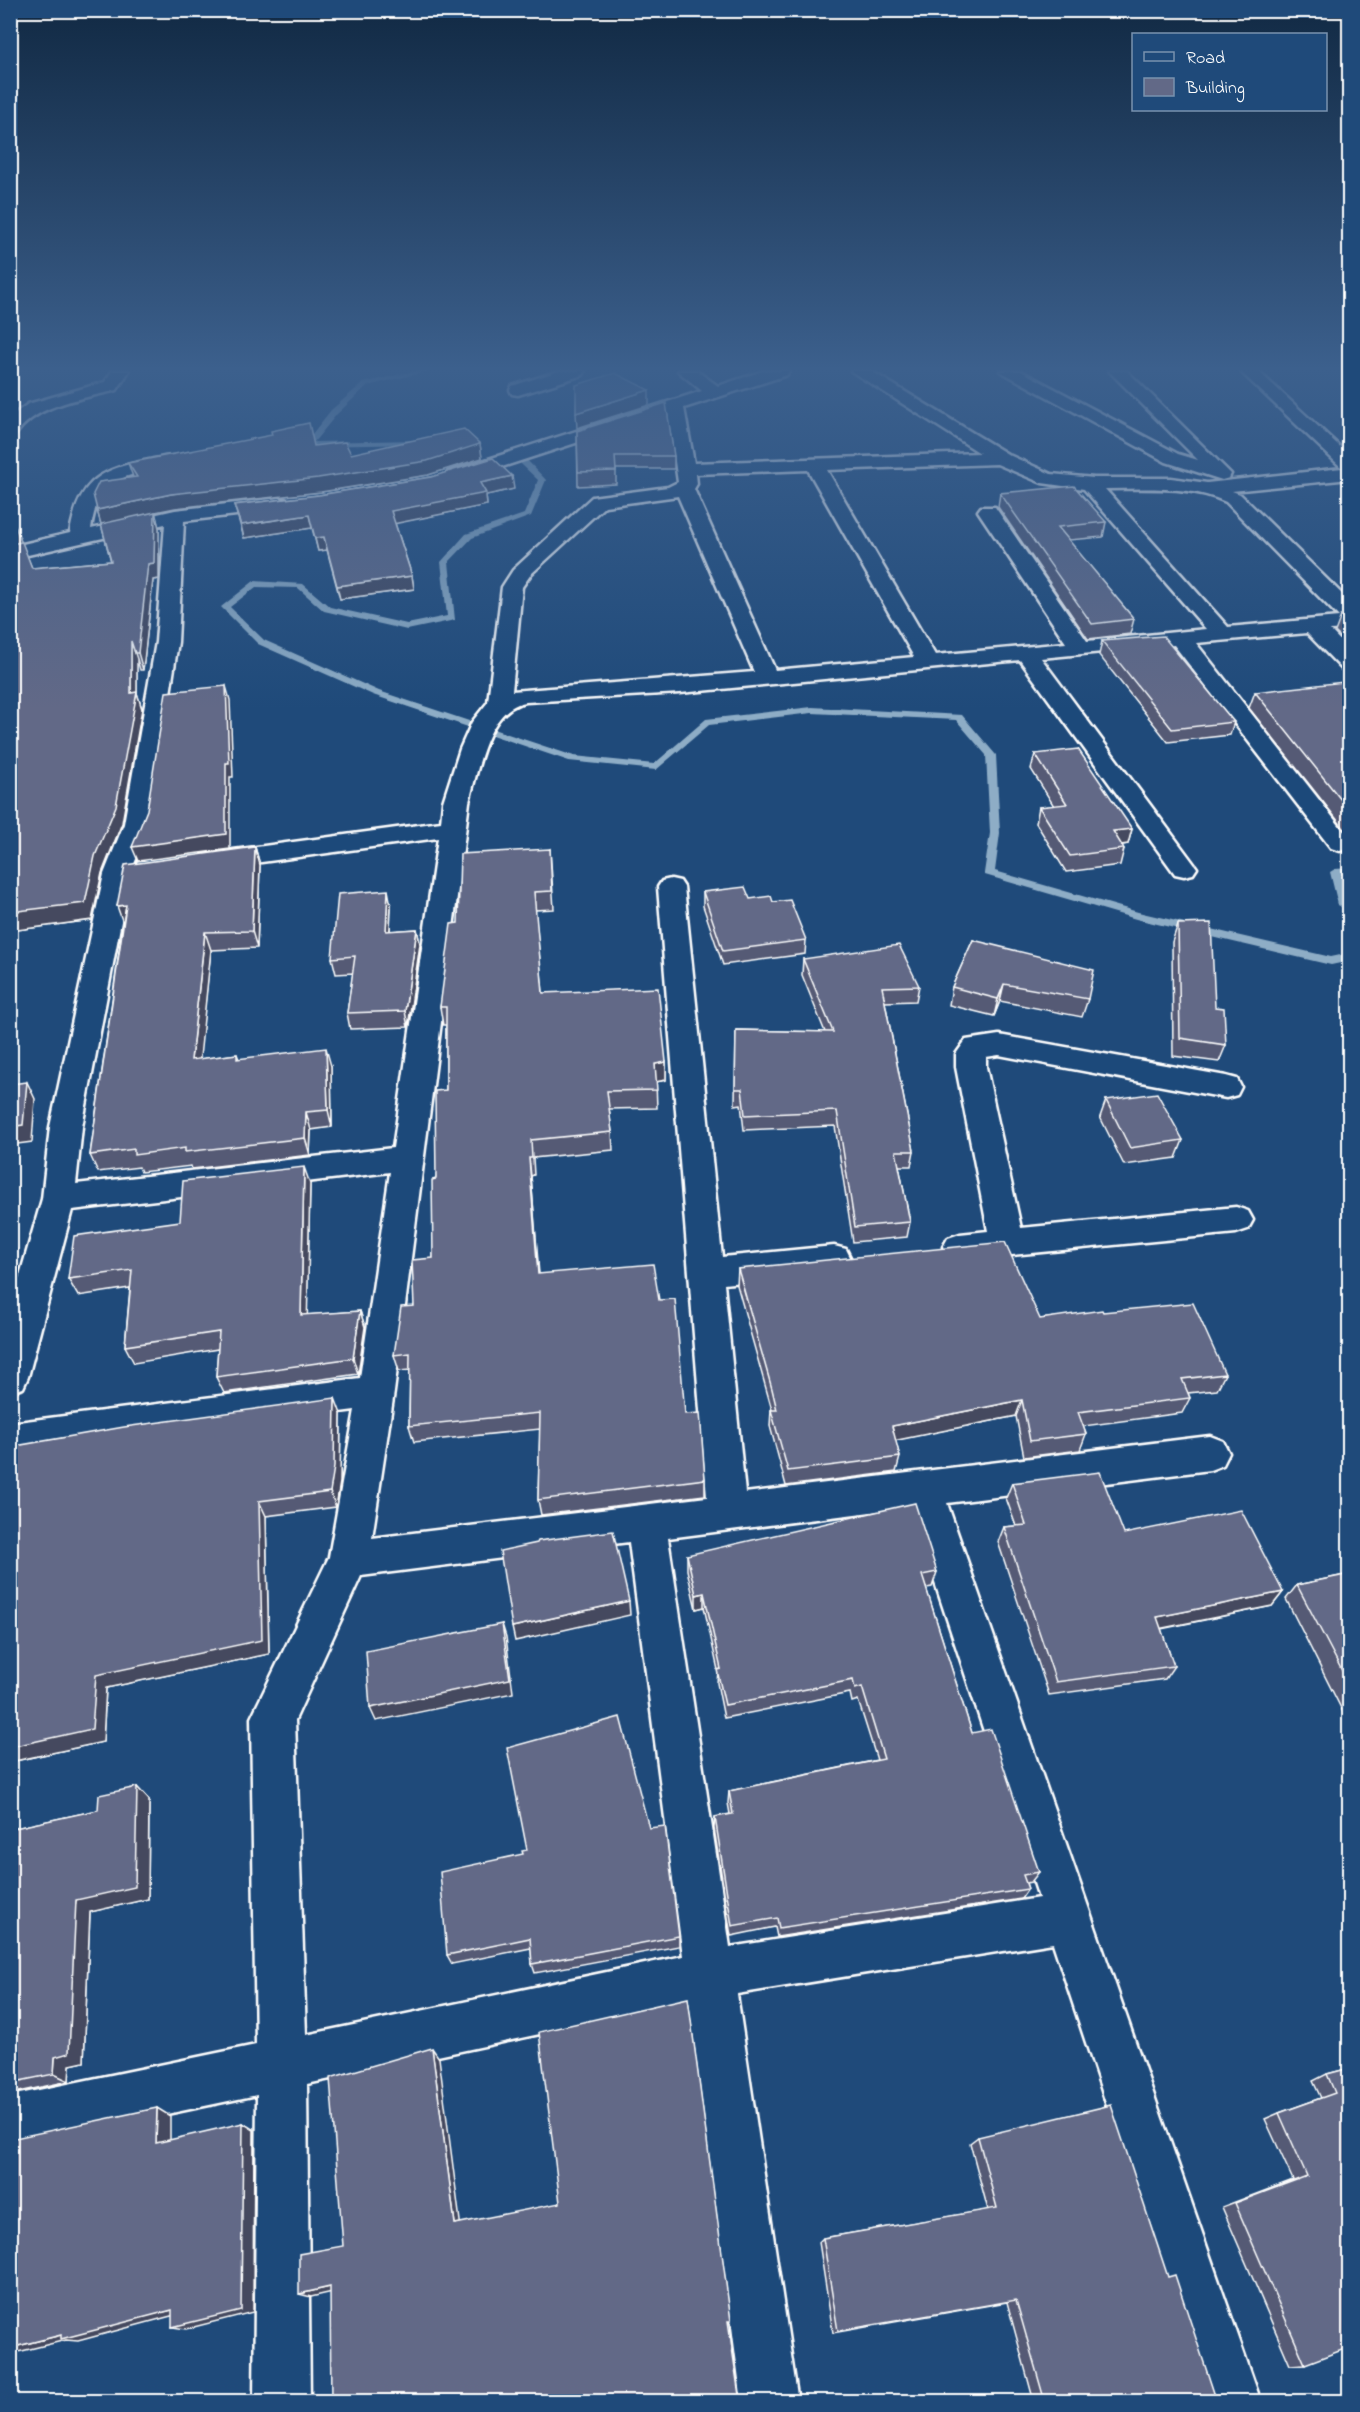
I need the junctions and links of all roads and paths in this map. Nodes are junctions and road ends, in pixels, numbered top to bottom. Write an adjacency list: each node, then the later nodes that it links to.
1 (1089, 483): 15 (street)
2 (99, 484): 10 (street)
3 (680, 484): 22 (street)
4 (687, 484): 21 (street)
5 (825, 484): 19 (street)
6 (1224, 484): 12 (street)
7 (298, 502): 9 (street)
8 (988, 511): 17 (street)
9 (175, 516): 10 (street); 30 (street)
10 (80, 536): 11 (street)
11 (10, 553)
12 (1350, 615)
13 (1350, 622): 14 (street)
14 (1312, 625): 15 (street); 20 (street)
15 (1222, 634): 16 (street)
16 (1180, 638): 17 (street); 24 (street)
17 (1080, 647): 18 (street)
18 (1026, 653): 19 (street); 26 (street)
19 (928, 662): 21 (street)
20 (1350, 664)
21 (767, 677): 22 (street)
22 (496, 707): 23 (street)
23 (453, 828): 25 (street); 29 (street)
24 (1340, 843)
25 (187, 864)
26 (1184, 868)
27 (671, 887): 35 (street)
28 (1226, 1087): 32 (street)
29 (408, 1158): 30 (street); 37 (street)
30 (58, 1199): 36 (street)
31 (1236, 1220): 32 (street)
32 (1007, 1242): 33 (street)
33 (926, 1250)
34 (868, 1256): 35 (street)
35 (706, 1272): 41 (street)
36 (10, 1377)
37 (376, 1392): 38 (street); 43 (street)
38 (10, 1439)
39 (1210, 1453): 40 (street)
40 (923, 1489): 41 (street); 44 (street)
41 (728, 1513): 42 (street)
42 (646, 1523): 43 (street); 45 (street)
43 (349, 1559): 46 (street)
44 (1069, 1917): 45 (street); 50 (street)
45 (710, 1974): 46 (street); 49 (street)
46 (281, 2066): 47 (street); 48 (street)
47 (10, 2122)
48 (282, 2402)
49 (770, 2402)
50 (1233, 2402)

